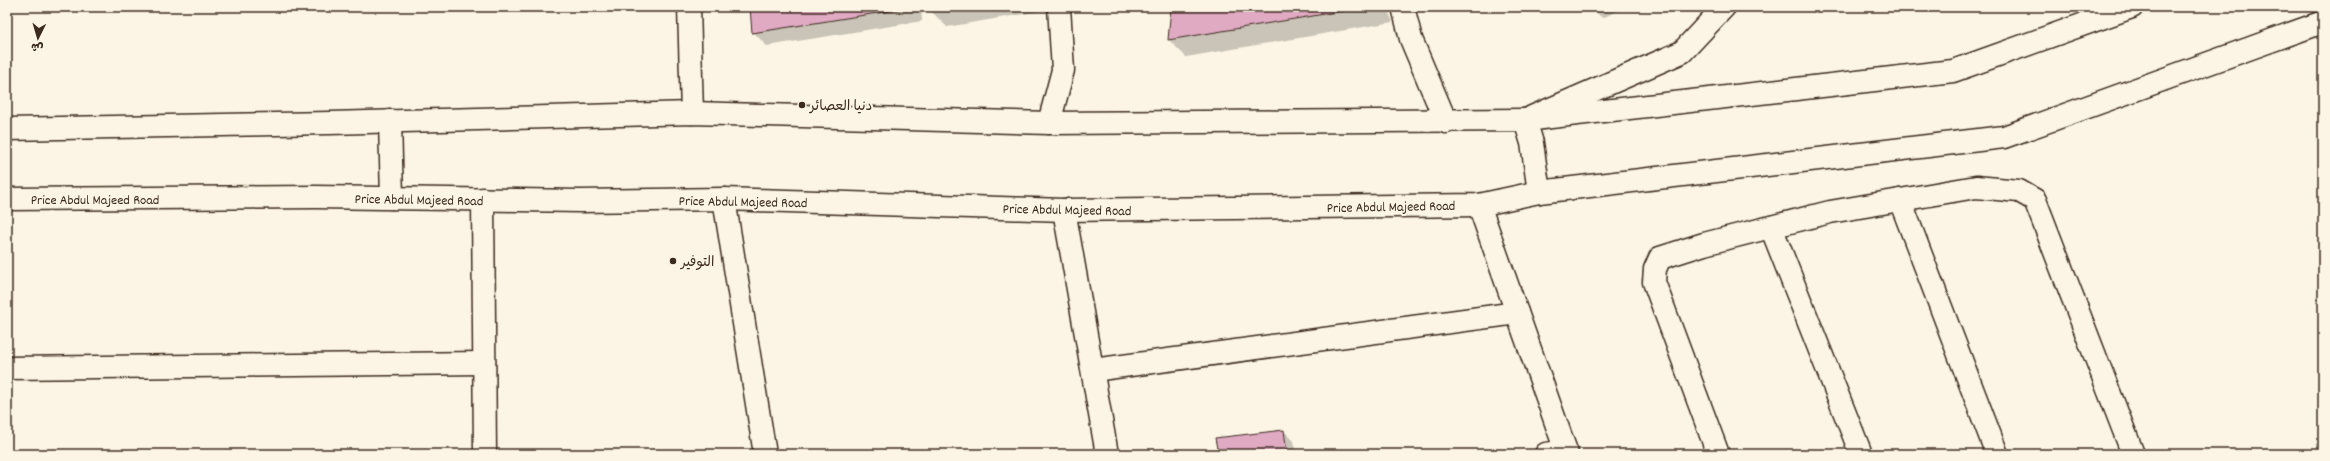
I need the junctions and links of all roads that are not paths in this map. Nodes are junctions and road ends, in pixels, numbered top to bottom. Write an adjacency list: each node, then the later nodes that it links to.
1 (689, 7): 7 (main road)
2 (1060, 7): 11 (main road)
3 (1403, 7): 10 (main road)
4 (1724, 7): 8 (main road)
5 (2132, 7): 8 (main road)
6 (2323, 22): 13 (main road, Price Abdul Majeed Road)
7 (692, 113): 9 (main road); 11 (main road)
8 (1525, 120): 10 (main road); 13 (main road)
9 (390, 121): 12 (main road); 14 (main road)
10 (1446, 122): 11 (main road)
11 (1049, 123)
12 (7, 129)
13 (1539, 192): 19 (main road, Price Abdul Majeed Road)
14 (392, 198): 15 (main road, Price Abdul Majeed Road); 16 (main road, Price Abdul Majeed Road)
15 (7, 199)
16 (483, 199): 17 (main road, Price Abdul Majeed Road); 23 (main road)
17 (724, 199): 20 (main road, Price Abdul Majeed Road); 28 (main road)
18 (1900, 200): 21 (main road); 32 (main road); 33 (main road)
19 (1479, 205): 20 (main road, Price Abdul Majeed Road); 22 (main road)
20 (1064, 210): 25 (main road)
21 (1771, 227): 30 (main road); 31 (main road)
22 (1517, 313): 25 (main road); 26 (main road)
23 (484, 363): 24 (main road); 27 (main road)
24 (7, 368)
25 (1093, 370): 29 (main road)
26 (1560, 453)
27 (485, 454)
28 (765, 454)
29 (1107, 454)
30 (1718, 454)
31 (1861, 454)
32 (1997, 454)
33 (2133, 454)

